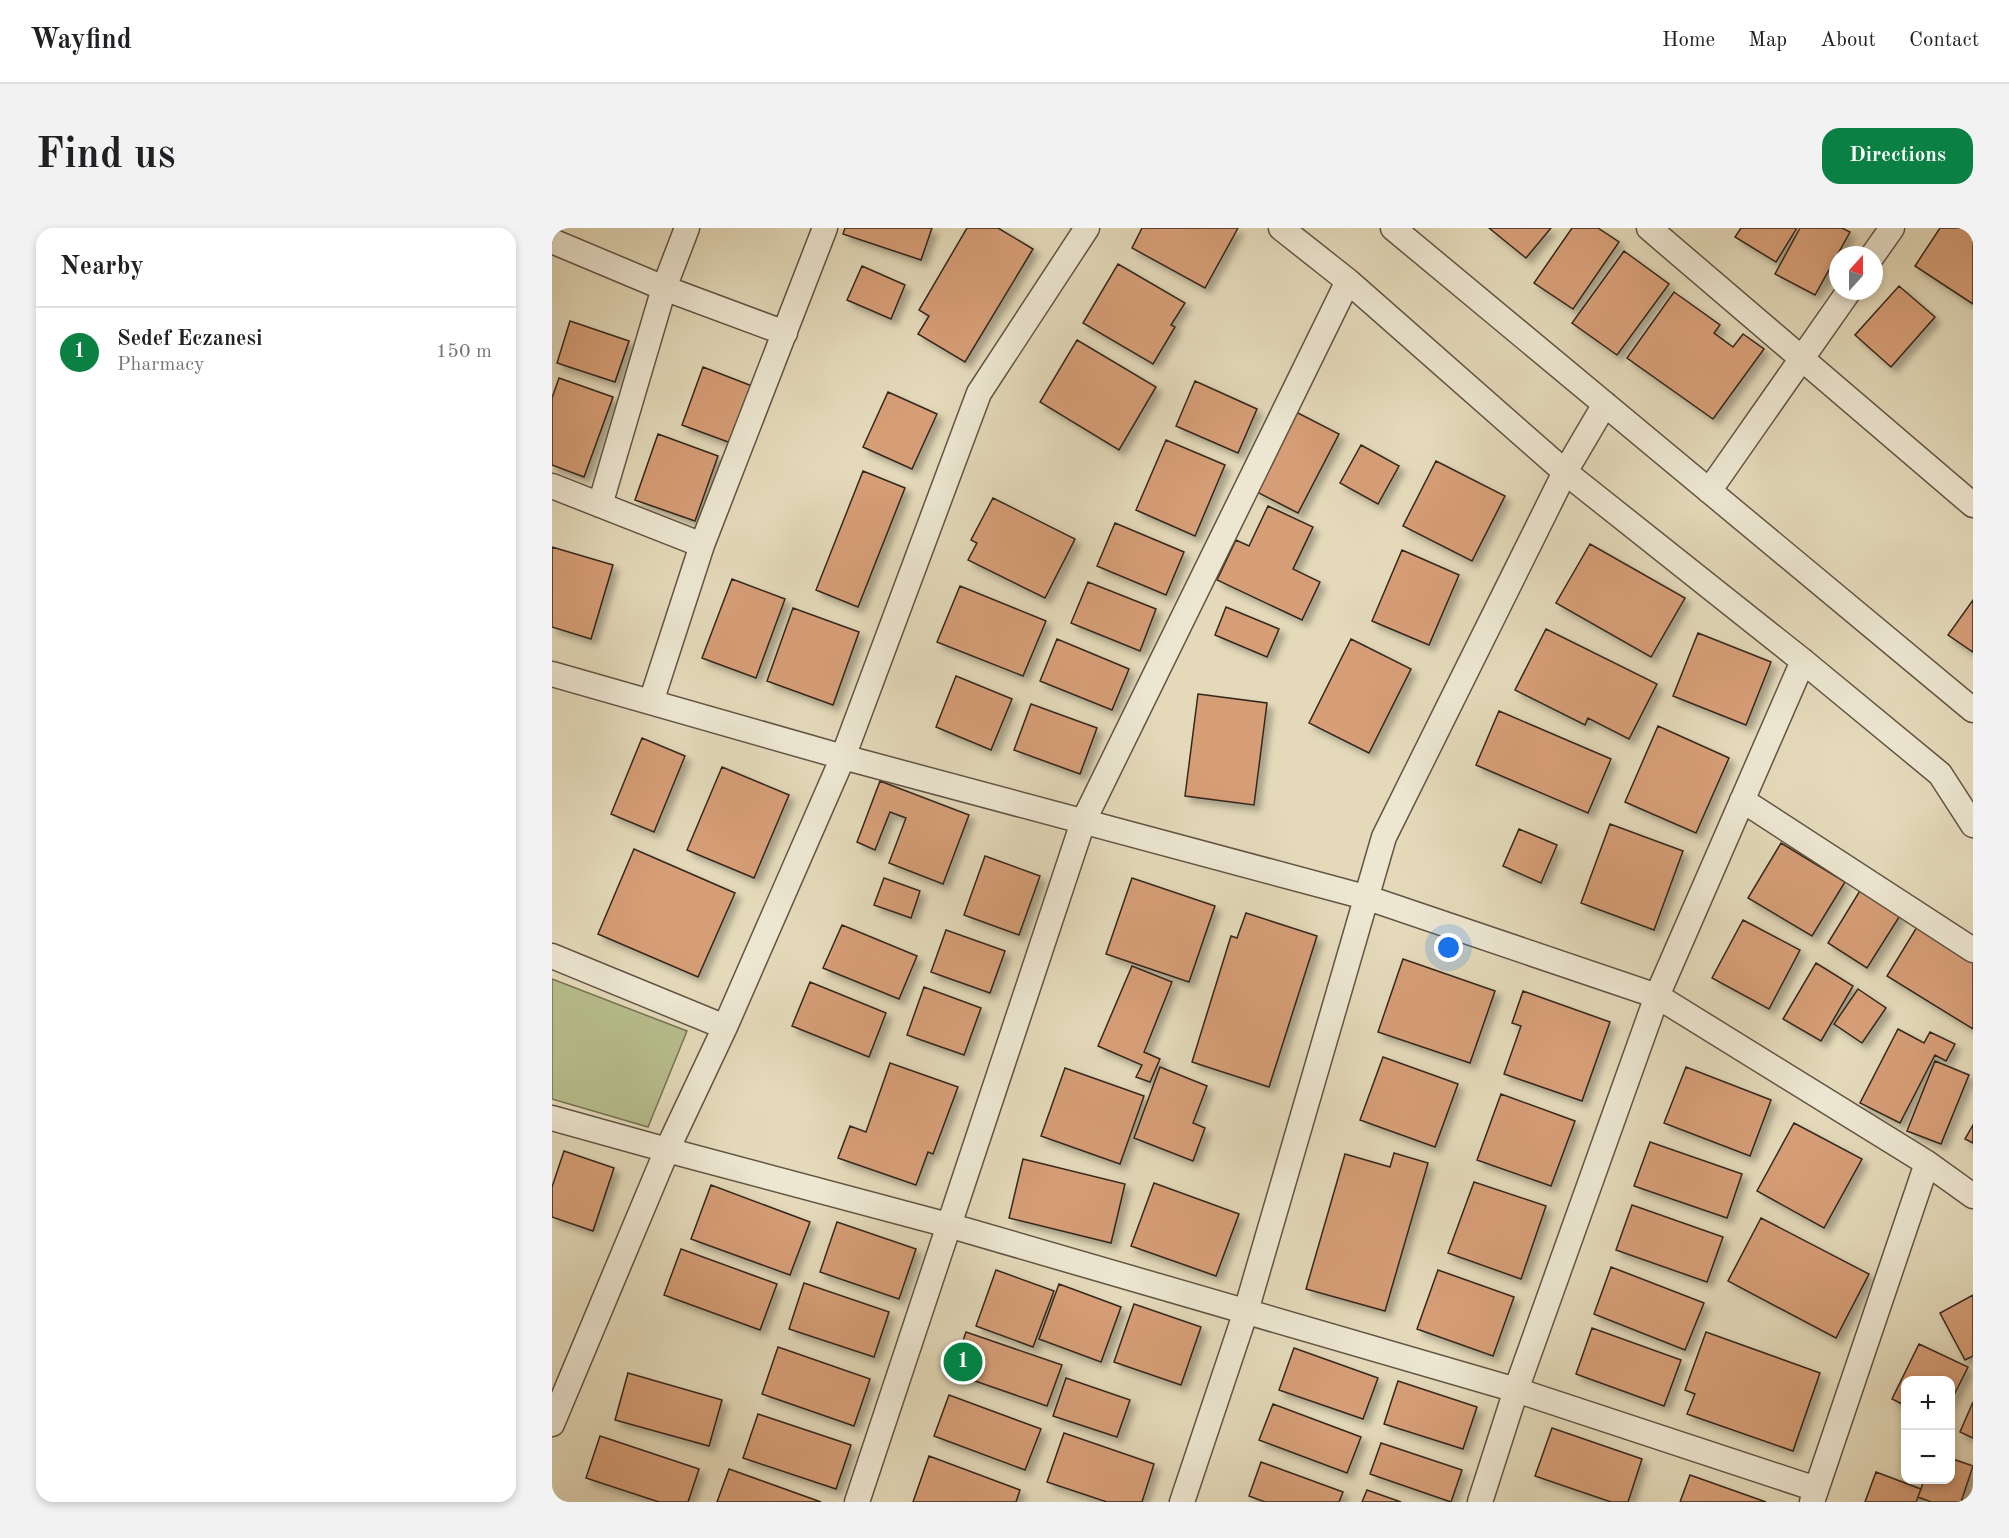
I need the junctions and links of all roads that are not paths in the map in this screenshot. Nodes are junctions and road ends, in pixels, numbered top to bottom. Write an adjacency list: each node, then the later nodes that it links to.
1 (687, 228): 11 (street)
2 (825, 228): 13 (street)
3 (1087, 228): 26 (street)
4 (1281, 228): 10 (street)
5 (1393, 228): 15 (street)
6 (1649, 228): 14 (street)
7 (1892, 228): 9 (street)
8 (552, 241): 11 (street)
9 (1879, 246)
10 (1348, 281): 16 (street); 28 (street)
11 (664, 288): 13 (street); 19 (street)
12 (1843, 300): 14 (street)
13 (785, 333): 21 (street)
14 (1803, 359): 18 (street); 20 (street)
15 (1605, 404): 16 (street); 18 (street)
16 (1565, 472): 22 (street); 30 (street)
17 (552, 486): 19 (street)
18 (1709, 491): 25 (street)
19 (600, 505): 21 (street)
20 (1973, 505)
21 (702, 545): 24 (street)
22 (1803, 661): 27 (street); 29 (street)
23 (552, 674): 24 (street)
24 (651, 702): 26 (street)
25 (1973, 710)
26 (843, 757): 28 (street); 34 (street)
27 (1742, 800): 31 (street); 33 (street)
28 (1083, 822): 30 (street); 39 (street)
29 (1973, 825)
30 (1365, 897): 33 (street); 40 (street)
31 (1973, 950)
32 (552, 956): 34 (street)
33 (1657, 996): 37 (street); 41 (street)
34 (725, 1027): 36 (street)
35 (552, 1118): 36 (street)
36 (667, 1150): 39 (street); 42 (street)
37 (1927, 1162): 38 (street); 43 (street)
38 (1973, 1196)
39 (948, 1225): 40 (street); 44 (street)
40 (1246, 1311): 41 (street); 45 (street)
41 (1516, 1390): 43 (street); 46 (street)
42 (552, 1424)
43 (1814, 1495)
44 (857, 1502)
45 (1182, 1502)
46 (1480, 1502)

